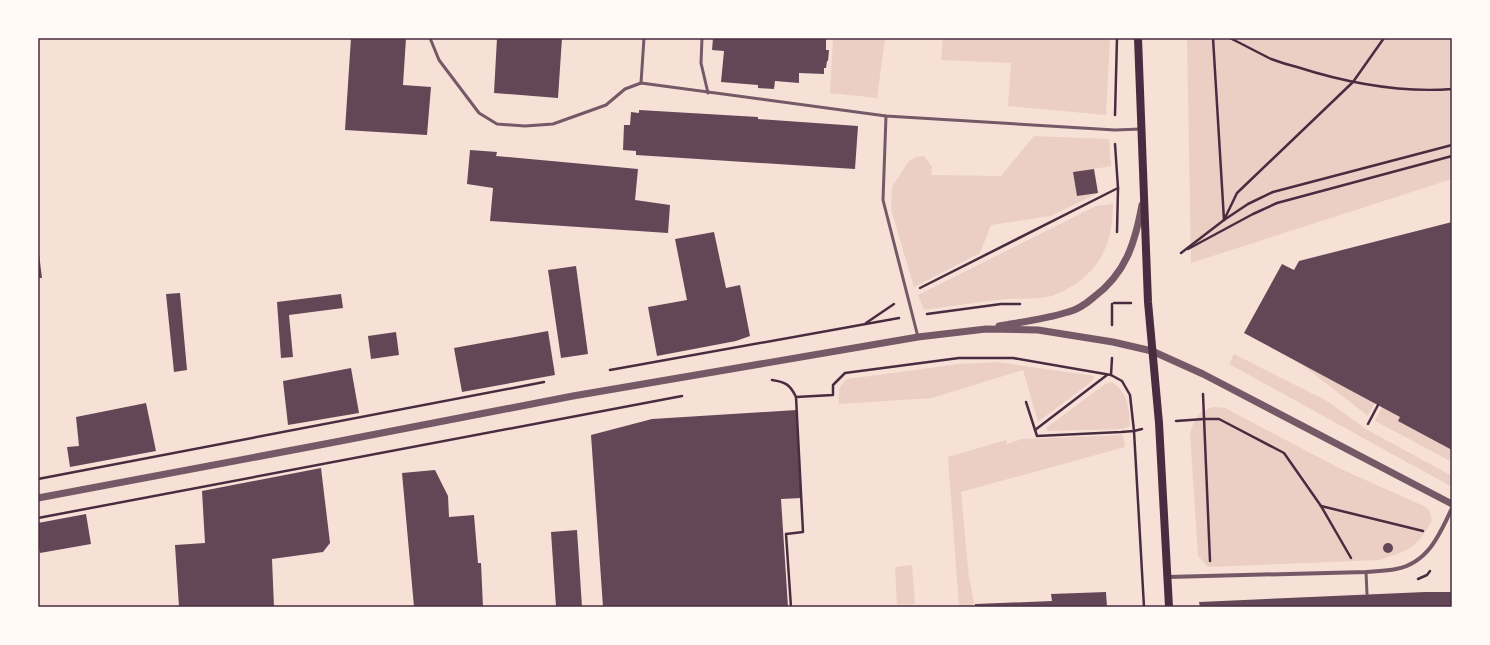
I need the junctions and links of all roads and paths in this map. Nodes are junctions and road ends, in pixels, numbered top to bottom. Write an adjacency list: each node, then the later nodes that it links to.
1 (430, 38): 10 (lane)
2 (644, 38): 10 (lane)
3 (702, 38): 12 (lane)
4 (1117, 38): 15 (path)
5 (1138, 38): 14 (main road)
6 (1213, 38): 20 (path)
7 (1230, 38): 9 (path)
8 (1384, 38): 9 (path)
9 (1353, 82): 11 (path); 20 (path)
10 (641, 84): 12 (lane)
11 (1452, 89)
12 (708, 94): 13 (lane)
13 (886, 116): 15 (lane); 22 (lane)
14 (1141, 129): 15 (lane); 19 (main road)
15 (1115, 130): 18 (path)
16 (1452, 146): 20 (path)
17 (1452, 156): 20 (path)
18 (1118, 188): 21 (path); 22 (path)
19 (1144, 199): 24 (street); 26 (main road)
20 (1224, 220)
21 (1117, 236)
22 (908, 295): 23 (path); 25 (lane)
23 (865, 324)
24 (986, 329): 25 (street); 26 (street)
25 (918, 337): 39 (street)
26 (1152, 351): 27 (street); 35 (main road)
27 (1203, 374): 34 (path); 40 (street)
28 (1107, 375): 31 (path); 37 (path); 38 (path)
29 (770, 380): 31 (path)
30 (684, 396): 43 (path)
31 (796, 397): 51 (path)
32 (1026, 402): 37 (path)
33 (1378, 405): 36 (path)
34 (1204, 419): 35 (path); 41 (path); 47 (path)
35 (1159, 423): 38 (path); 48 (main road)
36 (1368, 424)
37 (1035, 430): 38 (path)
38 (1134, 431): 52 (path)
39 (38, 498)
40 (1452, 504)
41 (1321, 506): 44 (path); 46 (path)
42 (1452, 508): 44 (street)
43 (38, 518)
44 (1439, 535): 46 (street)
45 (1432, 569): 49 (path)
46 (1366, 572): 47 (street); 50 (lane)
47 (1211, 576): 48 (street)
48 (1167, 577): 53 (main road)
49 (1417, 579)
50 (1367, 594)
51 (791, 607)
52 (1144, 607)
53 (1168, 607)

